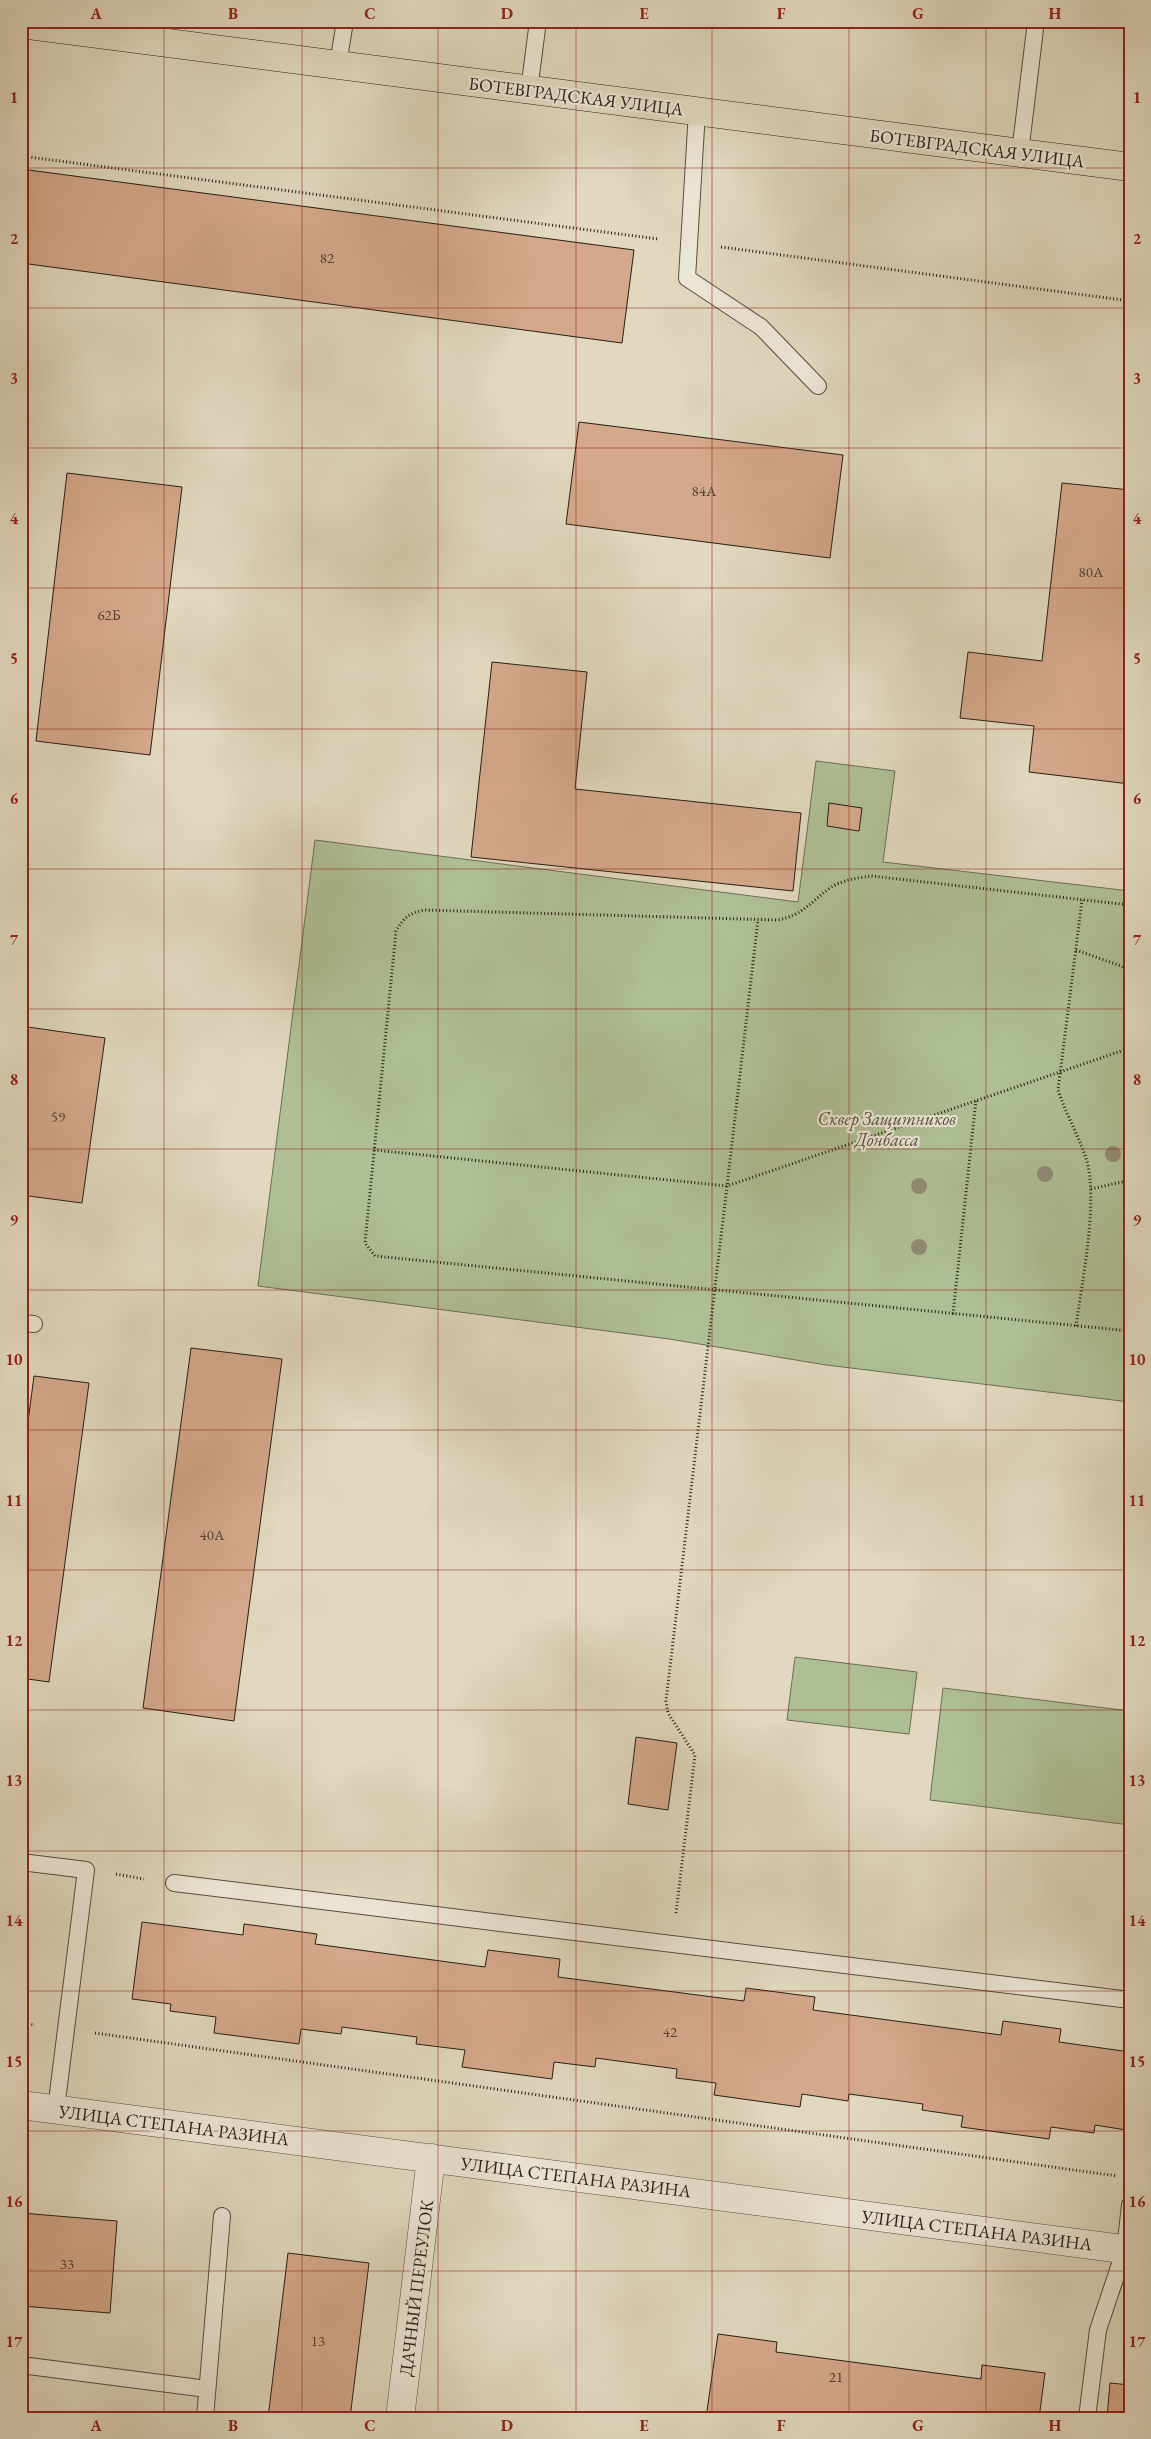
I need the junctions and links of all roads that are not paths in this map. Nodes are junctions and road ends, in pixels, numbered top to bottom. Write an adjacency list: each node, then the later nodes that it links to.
1 (345, 21): 5 (lane)
2 (538, 21): 6 (lane)
3 (1036, 21): 8 (lane)
4 (21, 24): 5 (main road, БОТЕВГРАДСКАЯ УЛИЦА)
5 (338, 65): 6 (main road, БОТЕВГРАДСКАЯ УЛИЦА)
6 (529, 90): 7 (main road, БОТЕВГРАДСКАЯ УЛИЦА)
7 (697, 111): 8 (main road, БОТЕВГРАДСКАЯ УЛИЦА); 10 (lane)
8 (1020, 153): 9 (main road, БОТЕВГРАДСКАЯ УЛИЦА)
9 (1130, 167)
10 (818, 386)
11 (21, 1862): 15 (lane)
12 (174, 1883): 13 (lane)
13 (1130, 2000)
14 (21, 2105): 15 (street, УЛИЦА СТЕПАНА РАЗИНА)
15 (56, 2109): 16 (street, УЛИЦА СТЕПАНА РАЗИНА)
16 (431, 2158): 19 (street, УЛИЦА СТЕПАНА РАЗИНА); 23 (street, ДАЧНЫЙ ПЕРЕУЛОК)
17 (1130, 2205): 19 (lane)
18 (222, 2216): 21 (lane)
19 (1127, 2250): 24 (lane)
20 (21, 2365): 21 (lane)
21 (207, 2389): 22 (lane)
22 (205, 2418)
23 (400, 2418)
24 (1087, 2418)

